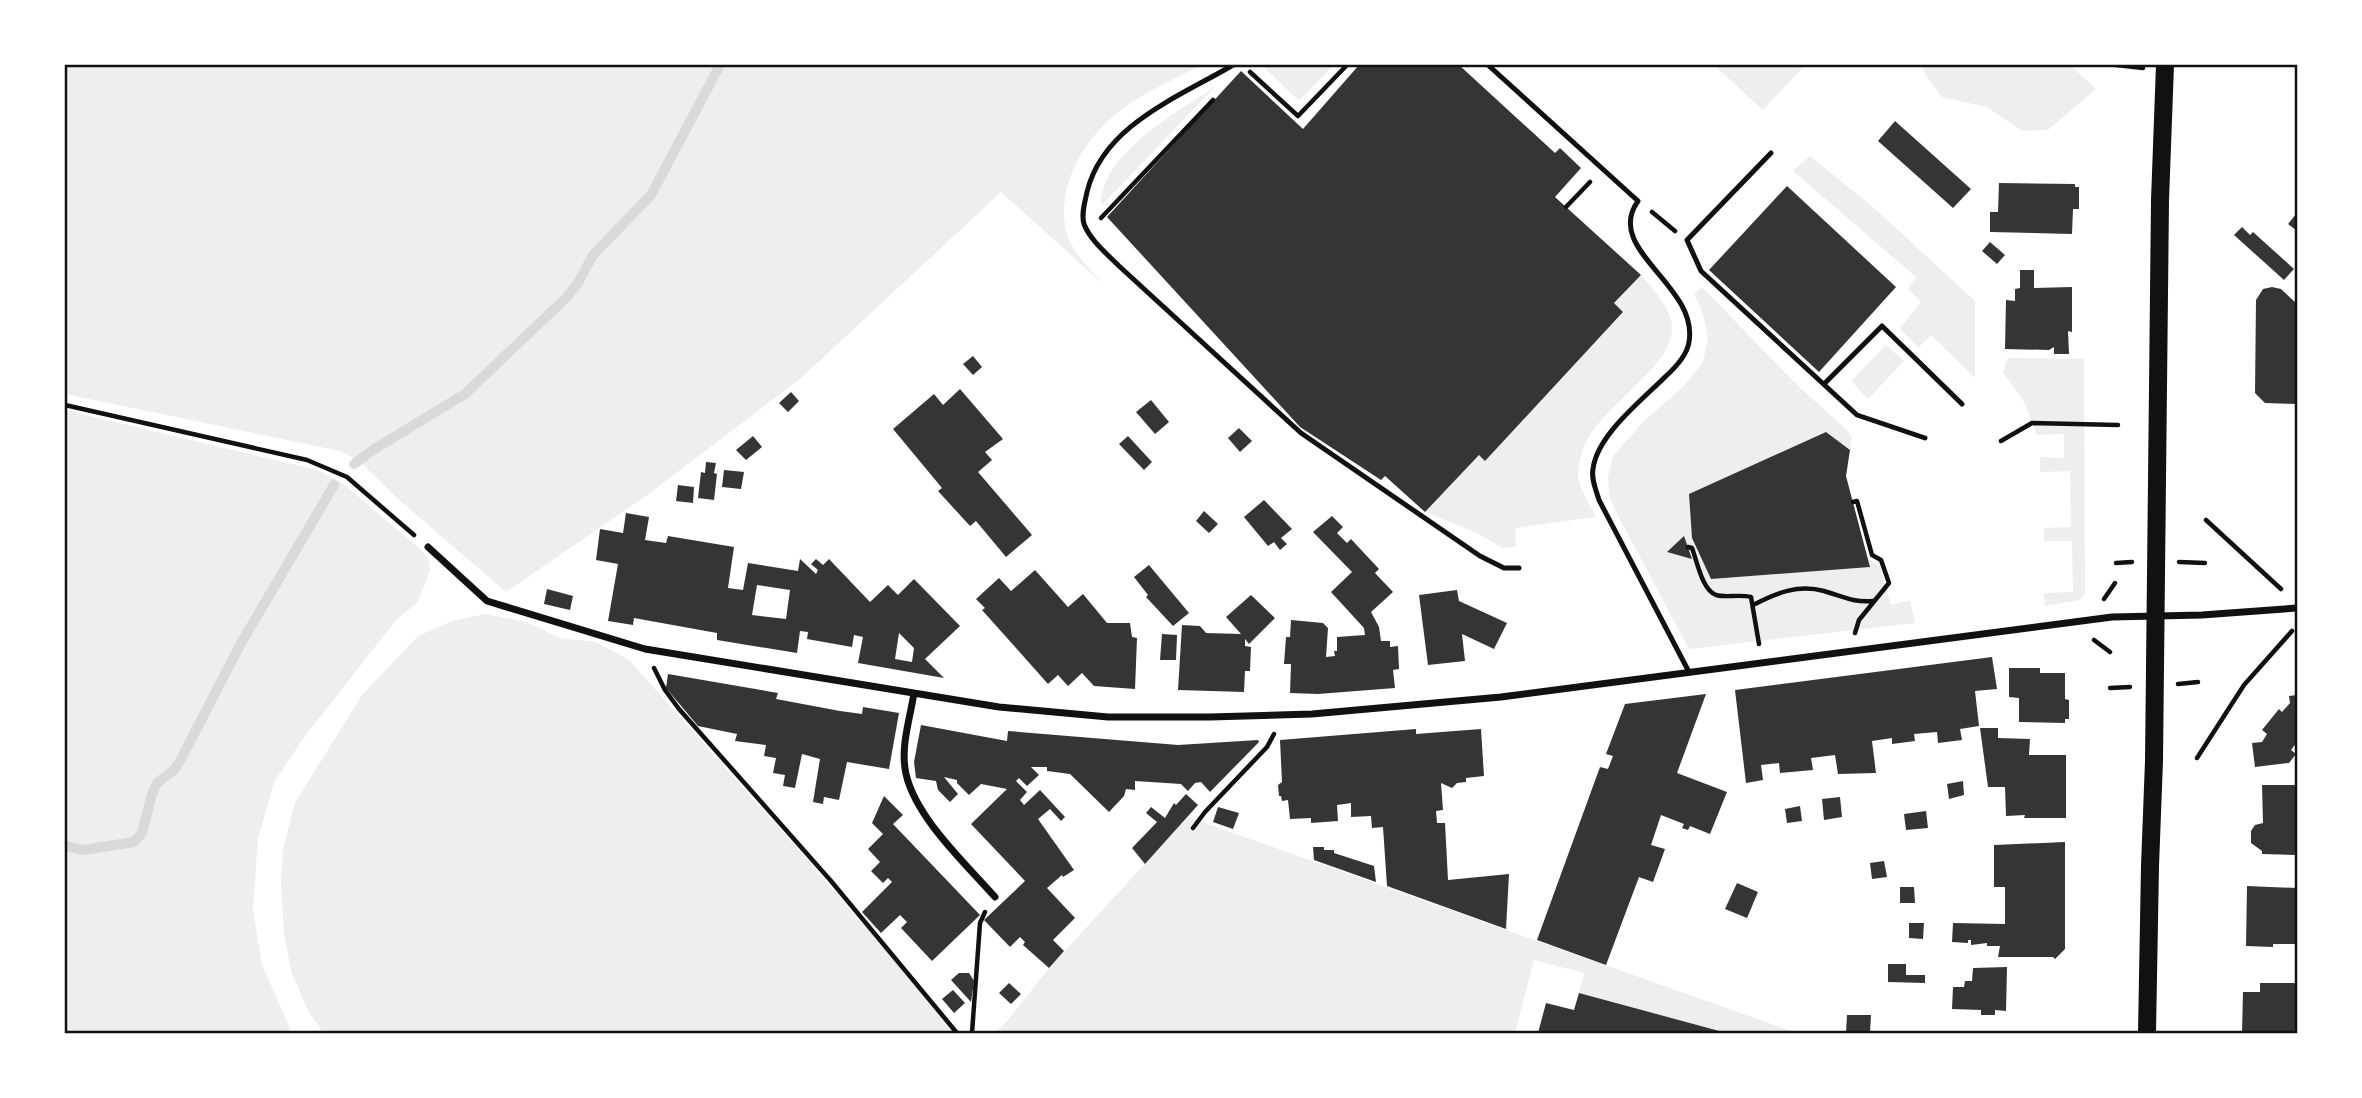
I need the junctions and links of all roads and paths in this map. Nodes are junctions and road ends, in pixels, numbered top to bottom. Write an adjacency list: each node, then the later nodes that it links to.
1 (1233, 65): 11 (lane)
2 (1347, 65): 5 (path)
3 (1488, 65): 8 (lane)
4 (2165, 65): 30 (main road)
5 (1244, 67)
6 (1216, 96): 11 (path)
7 (1771, 153): 12 (lane)
8 (1612, 176): 9 (lane); 10 (path)
9 (1638, 201): 12 (path); 35 (lane)
10 (1566, 207)
11 (1089, 231): 23 (lane)
12 (1687, 240): 13 (lane)
13 (1824, 384): 14 (lane); 17 (lane)
14 (1962, 404)
15 (65, 405): 21 (path)
16 (2118, 425): 18 (path)
17 (1925, 438)
18 (2001, 441)
19 (1853, 502): 26 (path)
20 (2206, 520): 25 (path)
21 (428, 547): 34 (street)
22 (1688, 547): 28 (path)
23 (1519, 568)
24 (2115, 583): 27 (path)
25 (2284, 592)
26 (1874, 601): 28 (path); 32 (path)
27 (2098, 602)
28 (1754, 605): 33 (path)
29 (2297, 608): 30 (street)
30 (2157, 616): 35 (street); 43 (main road)
31 (2292, 631): 38 (path)
32 (1867, 635)
33 (1760, 648)
34 (645, 649): 36 (street); 41 (path)
35 (1689, 673): 37 (street)
36 (914, 693): 37 (street); 40 (street)
37 (1277, 715): 39 (path)
38 (2197, 758)
39 (1193, 828)
40 (995, 897): 42 (path)
41 (957, 1033)
42 (972, 1033)
43 (2147, 1033)

